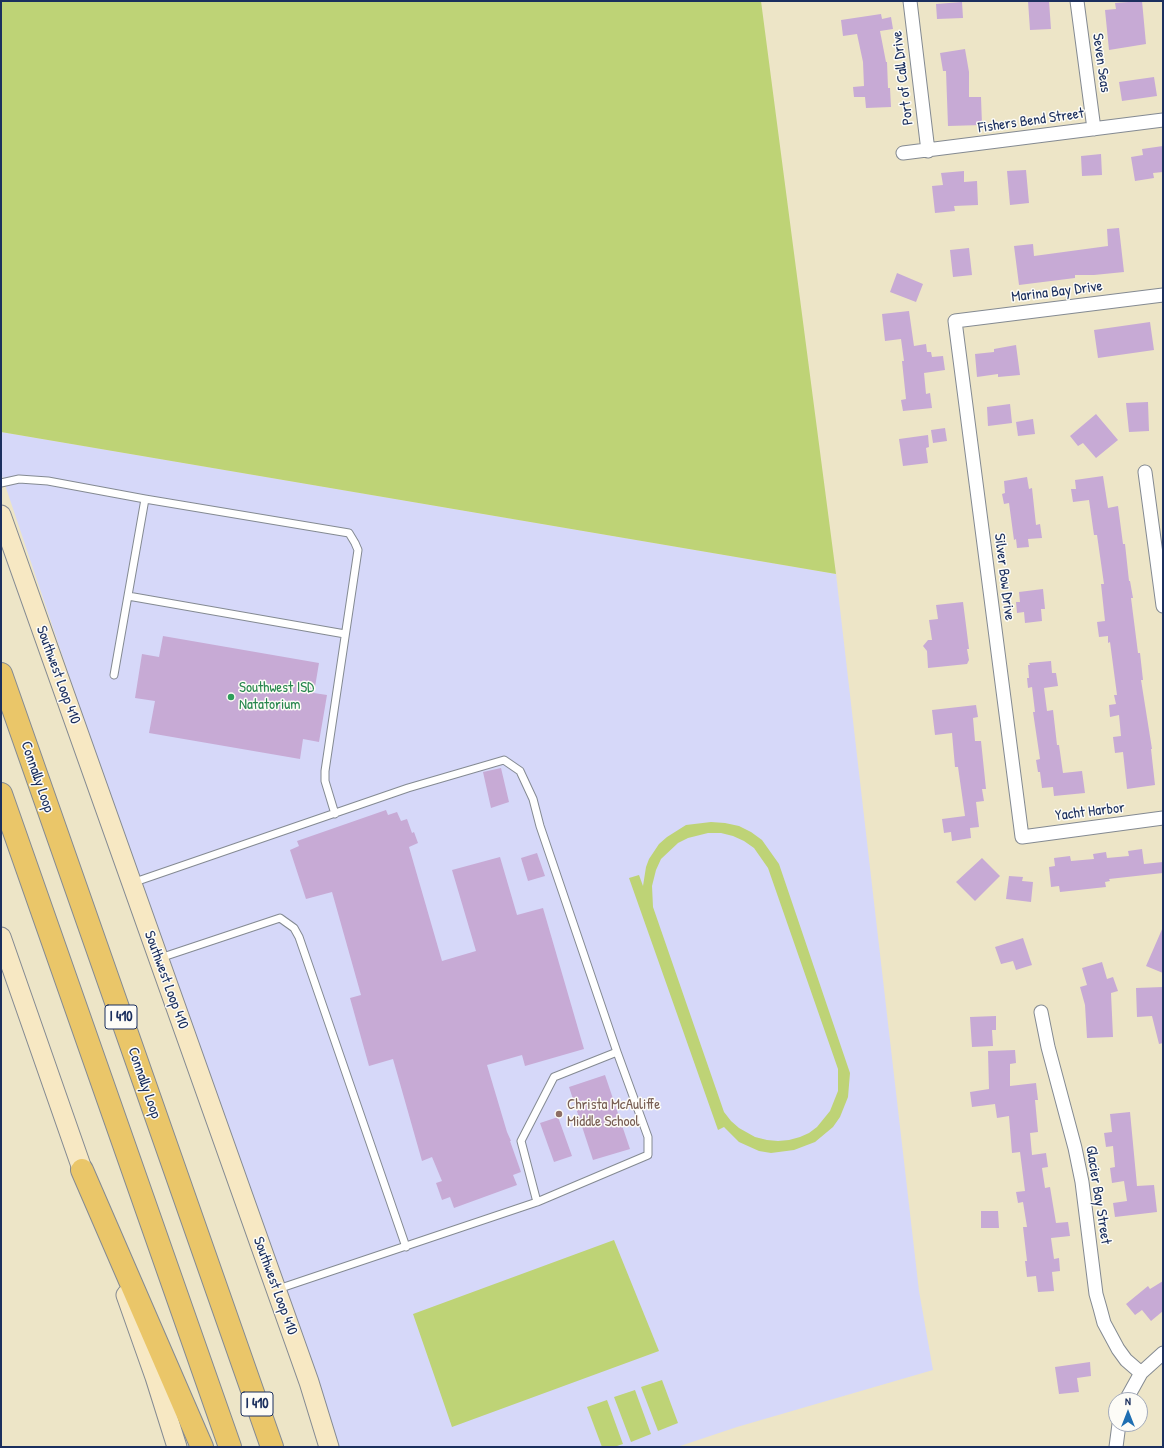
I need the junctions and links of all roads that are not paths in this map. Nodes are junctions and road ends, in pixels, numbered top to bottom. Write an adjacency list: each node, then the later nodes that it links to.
1 (910, 1): 5 (street, Port of Call Drive)
2 (1077, 1): 4 (street, Seven Seas)
3 (1163, 120): 4 (street, Fishers Bend Street)
4 (1094, 129): 5 (street, Fishers Bend Street)
5 (928, 151): 6 (street, Fishers Bend Street)
6 (903, 153)
7 (1163, 295): 8 (street, Marina Bay Drive)
8 (955, 321): 21 (street, Silver Bow Drive)
9 (1145, 472): 14 (street)
10 (1, 483): 11 (lane)
11 (145, 499): 13 (lane); 15 (lane)
12 (1, 514): 22 (main road, Southwest Loop 410)
13 (128, 596): 15 (lane); 17 (lane)
14 (1163, 606)
15 (345, 634): 19 (lane)
16 (1, 674): 32 (highway, Connally Loop / I 410)
17 (114, 676)
18 (1, 794): 38 (highway, I 410)
19 (335, 814): 22 (lane); 26 (lane)
20 (1163, 818): 21 (street, Yacht Harbor)
21 (1022, 837)
22 (132, 883): 24 (main road, Southwest Loop 410)
23 (1, 937): 27 (main road)
24 (159, 959): 29 (lane); 30 (main road, Southwest Loop 410)
25 (1041, 1012): 33 (street, Glacier Bay Street)
26 (617, 1052): 28 (lane); 28 (lane)
27 (82, 1170): 36 (main road); 37 (highway)
28 (537, 1202): 29 (lane)
29 (406, 1247): 30 (lane)
30 (274, 1291): 41 (main road, Southwest Loop 410)
31 (1163, 1353): 33 (street)
32 (241, 1361): 39 (highway, Connally Loop / I 410); 40 (highway)
33 (1141, 1373): 34 (street)
34 (1130, 1392)
35 (1118, 1432): 42 (street)
36 (177, 1447)
37 (202, 1447)
38 (230, 1447)
39 (272, 1447)
40 (284, 1447)
41 (329, 1447)
42 (1116, 1447)

